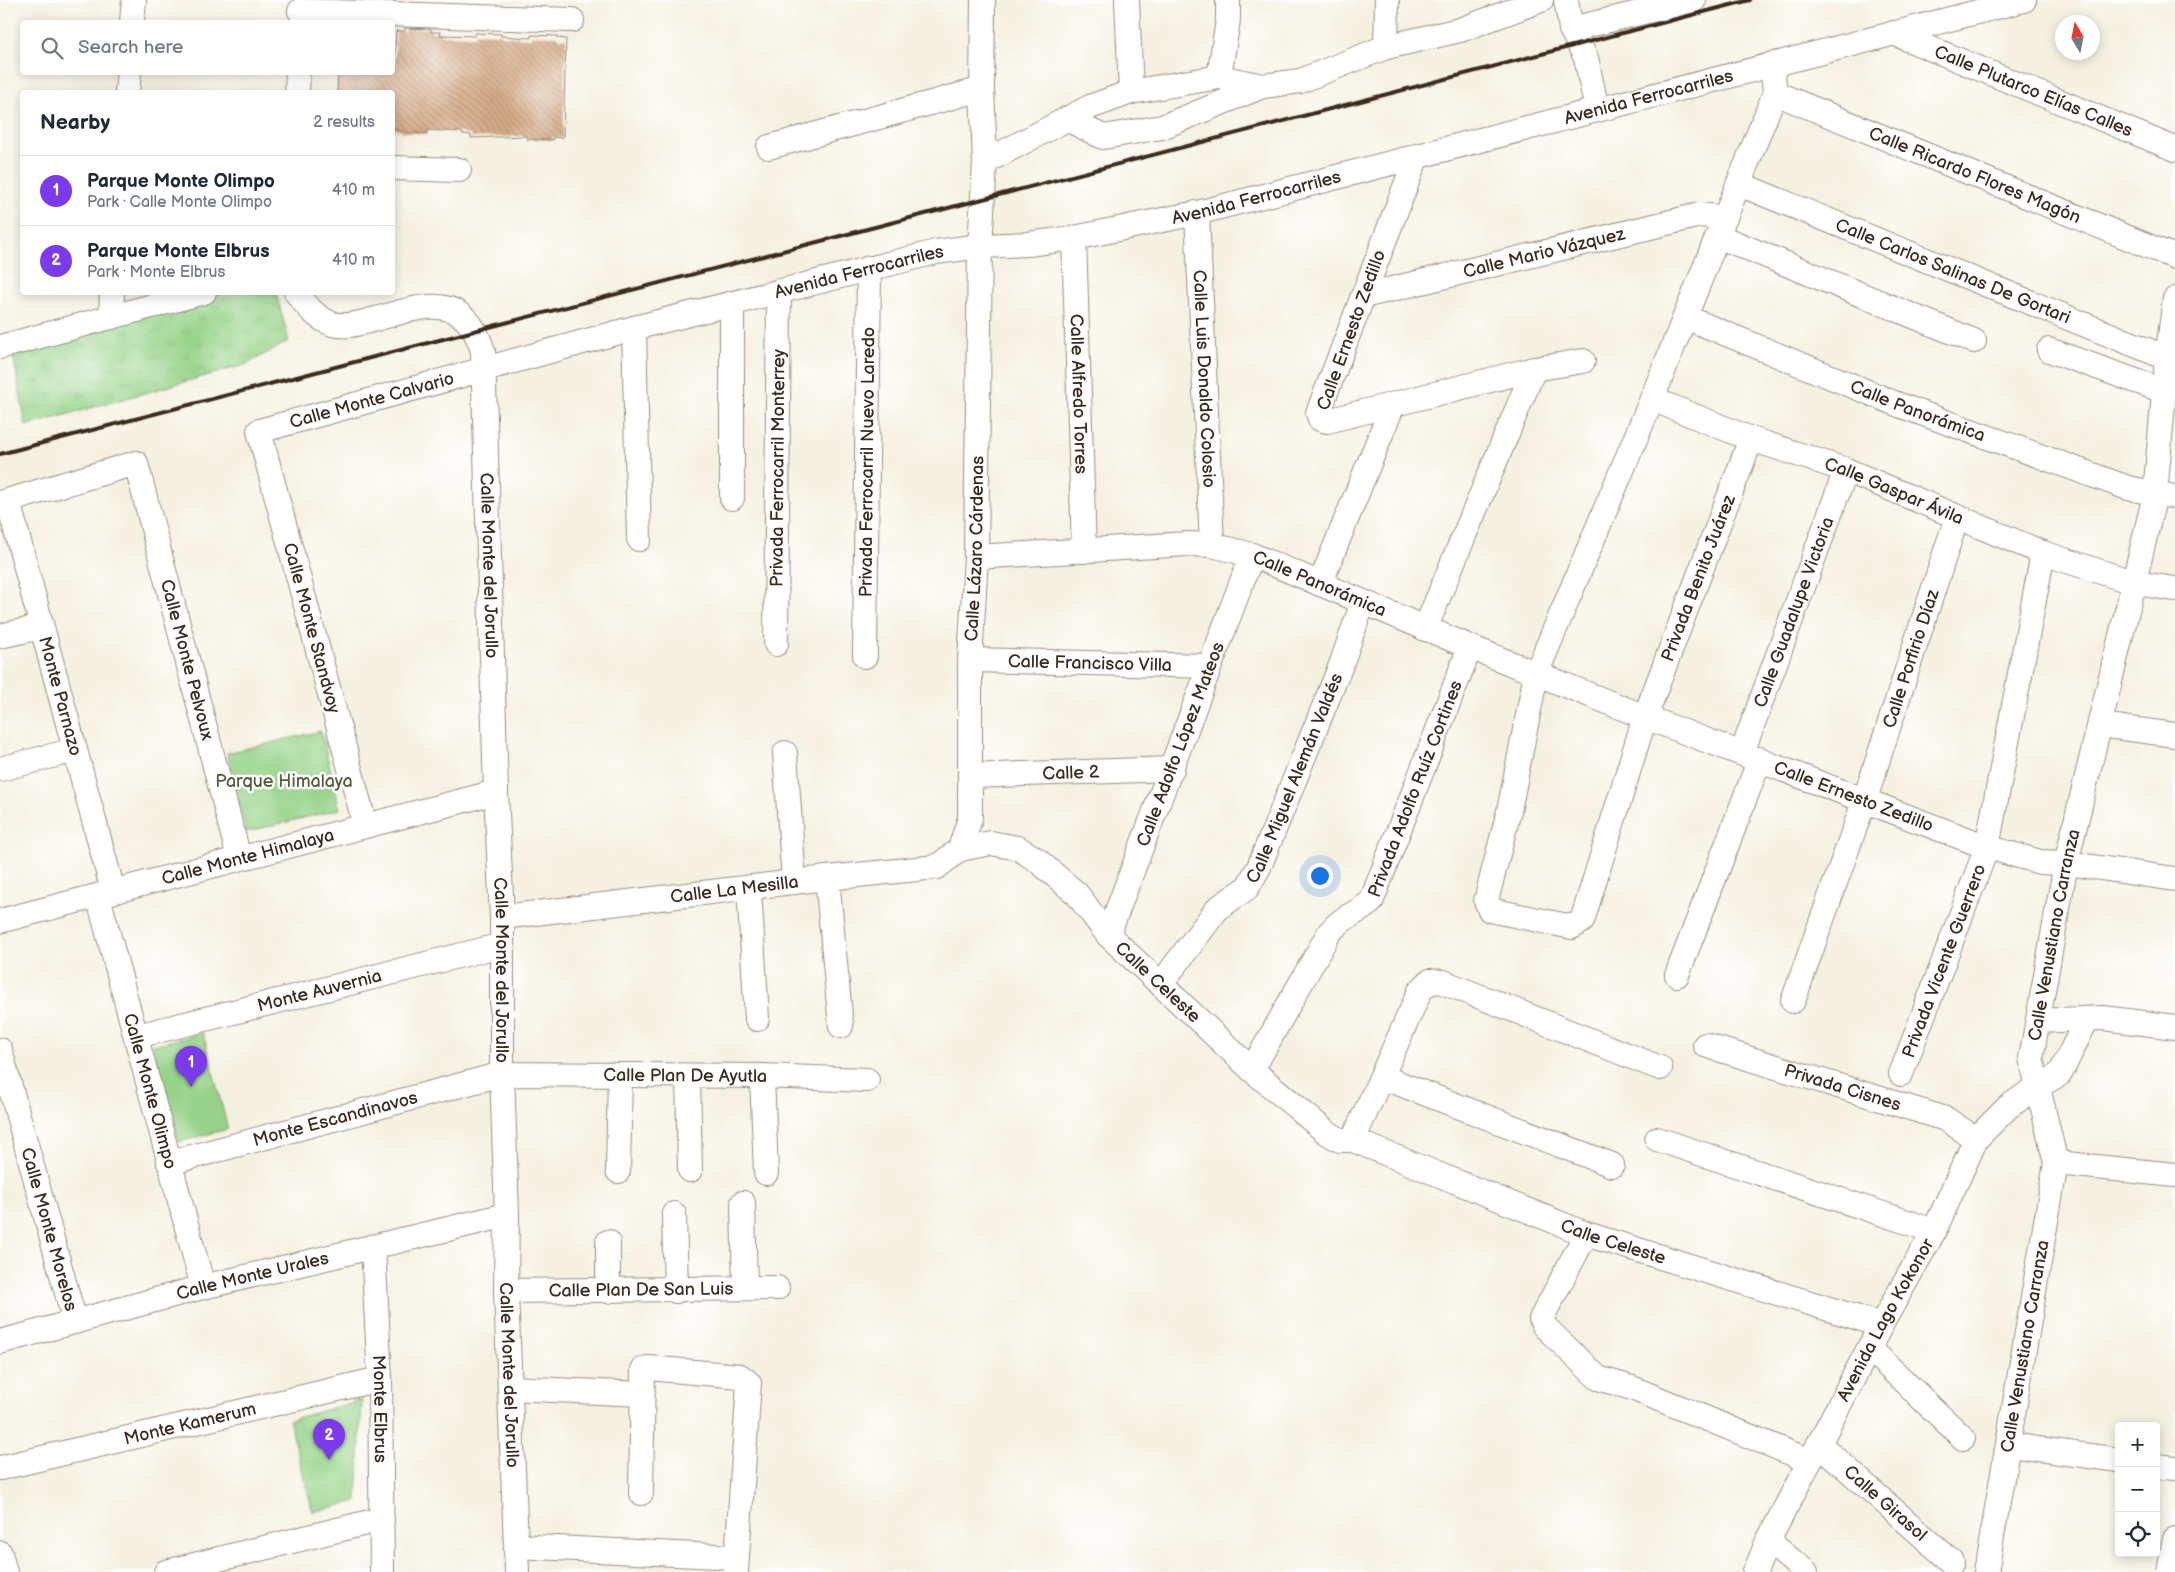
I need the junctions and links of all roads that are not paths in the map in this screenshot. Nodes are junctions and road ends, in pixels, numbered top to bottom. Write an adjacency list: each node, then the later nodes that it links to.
1 (134, 0): 11 (street)
2 (983, 0): 21 (street, Calle Lázaro Cárdenas)
3 (1128, 0): 24 (street)
4 (1228, 0): 19 (street)
5 (1387, 0): 15 (street)
6 (1541, 0): 15 (street)
7 (1566, 0): 13 (street)
8 (1694, 0): 13 (street)
9 (2024, 0): 14 (street, Avenida Ferrocarriles)
10 (300, 11): 12 (street)
11 (132, 20)
12 (572, 20)
13 (1571, 29): 26 (street)
14 (1894, 33): 16 (street, Avenida Ferrocarriles); 29 (street, Calle Plutarco Elías Calles)
15 (1386, 47): 20 (street)
16 (1772, 64): 25 (street); 26 (street, Avenida Ferrocarriles)
17 (128, 75): 22 (street)
18 (298, 75): 23 (street)
19 (1219, 78): 20 (street); 24 (street)
20 (1263, 86): 27 (street)
21 (982, 88): 28 (street); 31 (street, Calle Lázaro Cárdenas)
22 (127, 90)
23 (297, 90)
24 (1131, 92): 27 (street)
25 (1775, 93): 34 (street); 39 (street, Calle Ricardo Flores Magón)
26 (1597, 110): 30 (street, Avenida Ferrocarriles)
27 (1067, 119): 31 (street)
28 (769, 147)
29 (2175, 149)
30 (1417, 156): 35 (street, Avenida Ferrocarriles); 45 (street, Calle Ernesto Zedillo)
31 (985, 162): 38 (street, Calle Lázaro Cárdenas)
32 (395, 168): 33 (street)
33 (459, 170)
34 (1739, 184): 36 (street); 54 (street, Calle Carlos Salinas De Gortari)
35 (1197, 213): 37 (street, Avenida Ferrocarriles); 69 (street, Calle Luis Donaldo Colosio)
36 (1722, 227): 45 (street, Calle Mario Vázquez); 49 (street); 51 (street, Calle Mario Vázquez)
37 (1074, 238): 38 (street, Avenida Ferrocarriles); 70 (street, Calle Alfredo Torres)
38 (980, 246): 40 (street, Avenida Ferrocarriles); 73 (street, Calle Lázaro Cárdenas)
39 (2175, 257)
40 (869, 268): 41 (street, Avenida Ferrocarriles); 83 (street, Privada Ferrocarril Nuevo Laredo)
41 (779, 291): 47 (street, Avenida Ferrocarriles); 81 (street, Privada Ferrocarril Monterrey)
42 (112, 295): 48 (street)
43 (193, 295): 48 (street)
44 (298, 295): 57 (street, Calle Monte del Jorullo)
45 (1363, 296): 60 (street, Calle Ernesto Zedillo)
46 (2175, 300): 54 (street, Calle Venustiano Carranza)
47 (732, 303): 50 (street, Avenida Ferrocarriles); 65 (street)
48 (110, 317): 52 (street)
49 (1684, 317): 59 (street); 64 (street, Calle Panorámica)
50 (634, 328): 57 (street, Avenida Ferrocarriles); 68 (street)
51 (1974, 341)
52 (0, 347)
53 (2049, 350): 58 (street)
54 (2167, 358): 58 (street, Calle Venustiano Carranza)
55 (1583, 361): 56 (street, Calle Ernesto Zedillo)
56 (1534, 368): 60 (street, Calle Ernesto Zedillo); 79 (street)
57 (483, 369): 61 (street, Calle Monte Calvario); 96 (street, Calle Monte del Jorullo)
58 (2164, 391): 64 (street, Calle Venustiano Carranza)
59 (1652, 399): 62 (street, Calle Gaspar Ávila); 86 (street)
60 (1392, 406): 75 (street)
61 (260, 431): 98 (street, Calle Monte Standvoy)
62 (1751, 438): 63 (street, Calle Gaspar Ávila); 87 (street, Privada Benito Juárez)
63 (1846, 470): 67 (street, Calle Gaspar Ávila); 92 (street, Calle Guadalupe Victoria)
64 (2165, 496): 74 (street, Calle Venustiano Carranza)
65 (732, 498)
66 (4, 502): 78 (street, Monte Parnazo); 101 (street, Calle Monte Pelvoux)
67 (1957, 516): 71 (street, Calle Gaspar Ávila); 97 (street, Calle Porfirio Díaz)
68 (639, 539)
69 (1212, 545): 70 (street, Calle Panorámica); 72 (street, Calle Panorámica)
70 (1084, 551): 73 (street, Calle Panorámica)
71 (2043, 553): 74 (street, Calle Gaspar Ávila); 99 (street, Privada Vicente Guerrero)
72 (1252, 555): 75 (street, Calle Panorámica); 85 (street, Calle Adolfo López Mateos)
73 (976, 558): 84 (street, Calle Lázaro Cárdenas)
74 (2135, 583): 76 (street, Calle Gaspar Ávila); 88 (street, Calle Venustiano Carranza)
75 (1320, 584): 77 (street, Calle Panorámica)
76 (2175, 589)
77 (1363, 602): 79 (street, Calle Panorámica); 113 (street, Calle Miguel Alemán Valdés)
78 (41, 627): 80 (street); 90 (street, Monte Parnazo)
79 (1425, 629): 82 (street, Calle Panorámica)
80 (0, 636)
81 (776, 644)
82 (1470, 647): 86 (street, Calle Panorámica); 124 (street, Privada Adolfo Ruíz Cortines)
83 (865, 656)
84 (970, 660): 85 (street, Calle Francisco Villa); 95 (street, Calle Lázaro Cárdenas)
85 (1209, 666): 94 (street, Calle Adolfo López Mateos)
86 (1536, 674): 87 (street, Calle Panorámica); 87 (street, Privada Benito Juárez)
87 (1646, 717): 92 (street, Calle Ernesto Zedillo)
88 (2100, 725): 89 (street); 102 (street, Calle Venustiano Carranza)
89 (2175, 735)
90 (75, 750): 93 (street); 107 (street, Monte Parnazo)
91 (785, 753): 105 (street)
92 (1751, 756): 97 (street, Calle Ernesto Zedillo); 112 (street, Calle Guadalupe Victoria)
93 (0, 769)
94 (1172, 769): 95 (street, Calle 2); 110 (street, Calle Adolfo López Mateos)
95 (970, 776): 100 (street, Calle Lázaro Cárdenas)
96 (496, 792): 98 (street, Calle Monte Himalaya); 108 (street, Calle Monte del Jorullo)
97 (1865, 799): 99 (street, Calle Ernesto Zedillo); 114 (street, Calle Porfirio Díaz)
98 (365, 825): 101 (street, Calle Monte Himalaya)
99 (1987, 847): 102 (street, Calle Ernesto Zedillo); 126 (street, Privada Vicente Guerrero)
100 (960, 850): 103 (street, Calle La Mesilla); 110 (street, Calle Celeste)
101 (238, 858): 107 (street, Calle Monte Himalaya)
102 (2066, 863): 104 (street, Calle Ernesto Zedillo); 117 (street, Calle Venustiano Carranza)
103 (827, 878): 105 (street, Calle La Mesilla); 118 (street)
104 (2175, 879)
105 (794, 882): 106 (street, Calle La Mesilla)
106 (749, 888): 108 (street, Calle La Mesilla); 115 (street)
107 (106, 894): 109 (street, Calle Monte Himalaya); 120 (street, Calle Monte Olimpo)
108 (502, 917): 111 (street, Calle Monte del Jorullo)
109 (0, 921)
110 (1108, 934): 113 (street, Calle Celeste)
111 (502, 945): 120 (street, Monte Auvernia); 125 (street, Calle Monte del Jorullo)
112 (1677, 975)
113 (1161, 984): 124 (street, Calle Celeste)
114 (1792, 1001)
115 (757, 1019)
116 (2087, 1019): 117 (street); 119 (street); 132 (street, Avenida Lago Kokonor)
117 (2038, 1021): 132 (street, Calle Venustiano Carranza)
118 (840, 1026)
119 (2175, 1027)
120 (137, 1036): 136 (street, Calle Monte Olimpo)
121 (1705, 1045): 134 (street, Privada Cisnes)
122 (0, 1050): 156 (street, Calle Monte Morelos)
123 (1660, 1068): 130 (street)
124 (1252, 1070): 135 (street, Calle Celeste)
125 (502, 1074): 127 (street, Calle Plan De Ayutla); 136 (street, Monte Escandinavos); 145 (street, Calle Monte del Jorullo)
126 (1901, 1074)
127 (620, 1075): 128 (street, Calle Plan De Ayutla); 140 (street)
128 (688, 1076): 129 (street, Calle Plan De Ayutla); 139 (street)
129 (762, 1076): 131 (street, Calle Plan De Ayutla); 141 (street)
130 (1382, 1077): 135 (street); 138 (street)
131 (867, 1080)
132 (2037, 1086): 134 (street, Avenida Lago Kokonor); 137 (street, Calle Venustiano Carranza)
133 (1657, 1138): 146 (street)
134 (1976, 1139): 146 (street, Avenida Lago Kokonor)
135 (1353, 1140): 147 (street, Calle Celeste)
136 (169, 1163): 150 (street, Calle Monte Olimpo)
137 (2056, 1163): 142 (street); 164 (street, Calle Venustiano Carranza)
138 (1612, 1164)
139 (690, 1170)
140 (618, 1172)
141 (766, 1173)
142 (2175, 1175)
143 (743, 1204): 151 (street)
144 (674, 1214): 155 (street)
145 (507, 1215): 149 (street, Calle Monte Urales); 153 (street, Calle Monte del Jorullo)
146 (1934, 1231): 157 (street, Avenida Lago Kokonor)
147 (1586, 1234): 157 (street, Calle Celeste); 165 (street, Calle Girasol)
148 (608, 1242): 154 (street)
149 (373, 1247): 150 (street, Calle Monte Urales); 160 (street, Monte Elbrus)
150 (204, 1287): 156 (street, Calle Monte Urales)
151 (745, 1288): 152 (street, Calle Plan De San Luis); 155 (street, Calle Plan De San Luis)
152 (777, 1288)
153 (506, 1291): 154 (street, Calle Plan De San Luis); 161 (street, Calle Monte del Jorullo)
154 (608, 1291): 155 (street, Calle Plan De San Luis)
155 (676, 1291)
156 (75, 1322): 158 (street, Calle Monte Urales)
157 (1881, 1325): 159 (street, Avenida Lago Kokonor)
158 (0, 1342)
159 (1869, 1348): 163 (street); 165 (street, Avenida Lago Kokonor)
160 (380, 1379): 168 (street, Monte Kamerum); 171 (street, Monte Elbrus)
161 (510, 1388): 162 (street); 174 (street, Calle Monte del Jorullo)
162 (642, 1394): 170 (street); 178 (street)
163 (1963, 1438)
164 (2009, 1445): 166 (street); 185 (street, Calle Venustiano Carranza)
165 (1815, 1453): 173 (street, Avenida Lago Kokonor); 176 (street, Calle Girasol)
166 (2115, 1459)
167 (2160, 1466): 169 (street)
168 (0, 1468)
169 (2175, 1468)
170 (641, 1492)
171 (382, 1519): 180 (street); 181 (street, Monte Elbrus)
172 (2175, 1539): 186 (street)
173 (1768, 1542): 183 (street, Avenida Lago Kokonor); 184 (street)
174 (516, 1546): 177 (street); 182 (street, Calle Monte del Jorullo)
175 (0, 1553): 179 (street)
176 (1952, 1562)
177 (675, 1563): 178 (street)
178 (736, 1564)
179 (5, 1572)
180 (166, 1572)
181 (382, 1572)
182 (517, 1572)
183 (1755, 1572)
184 (1806, 1572)
185 (1986, 1572)
186 (2169, 1572)

